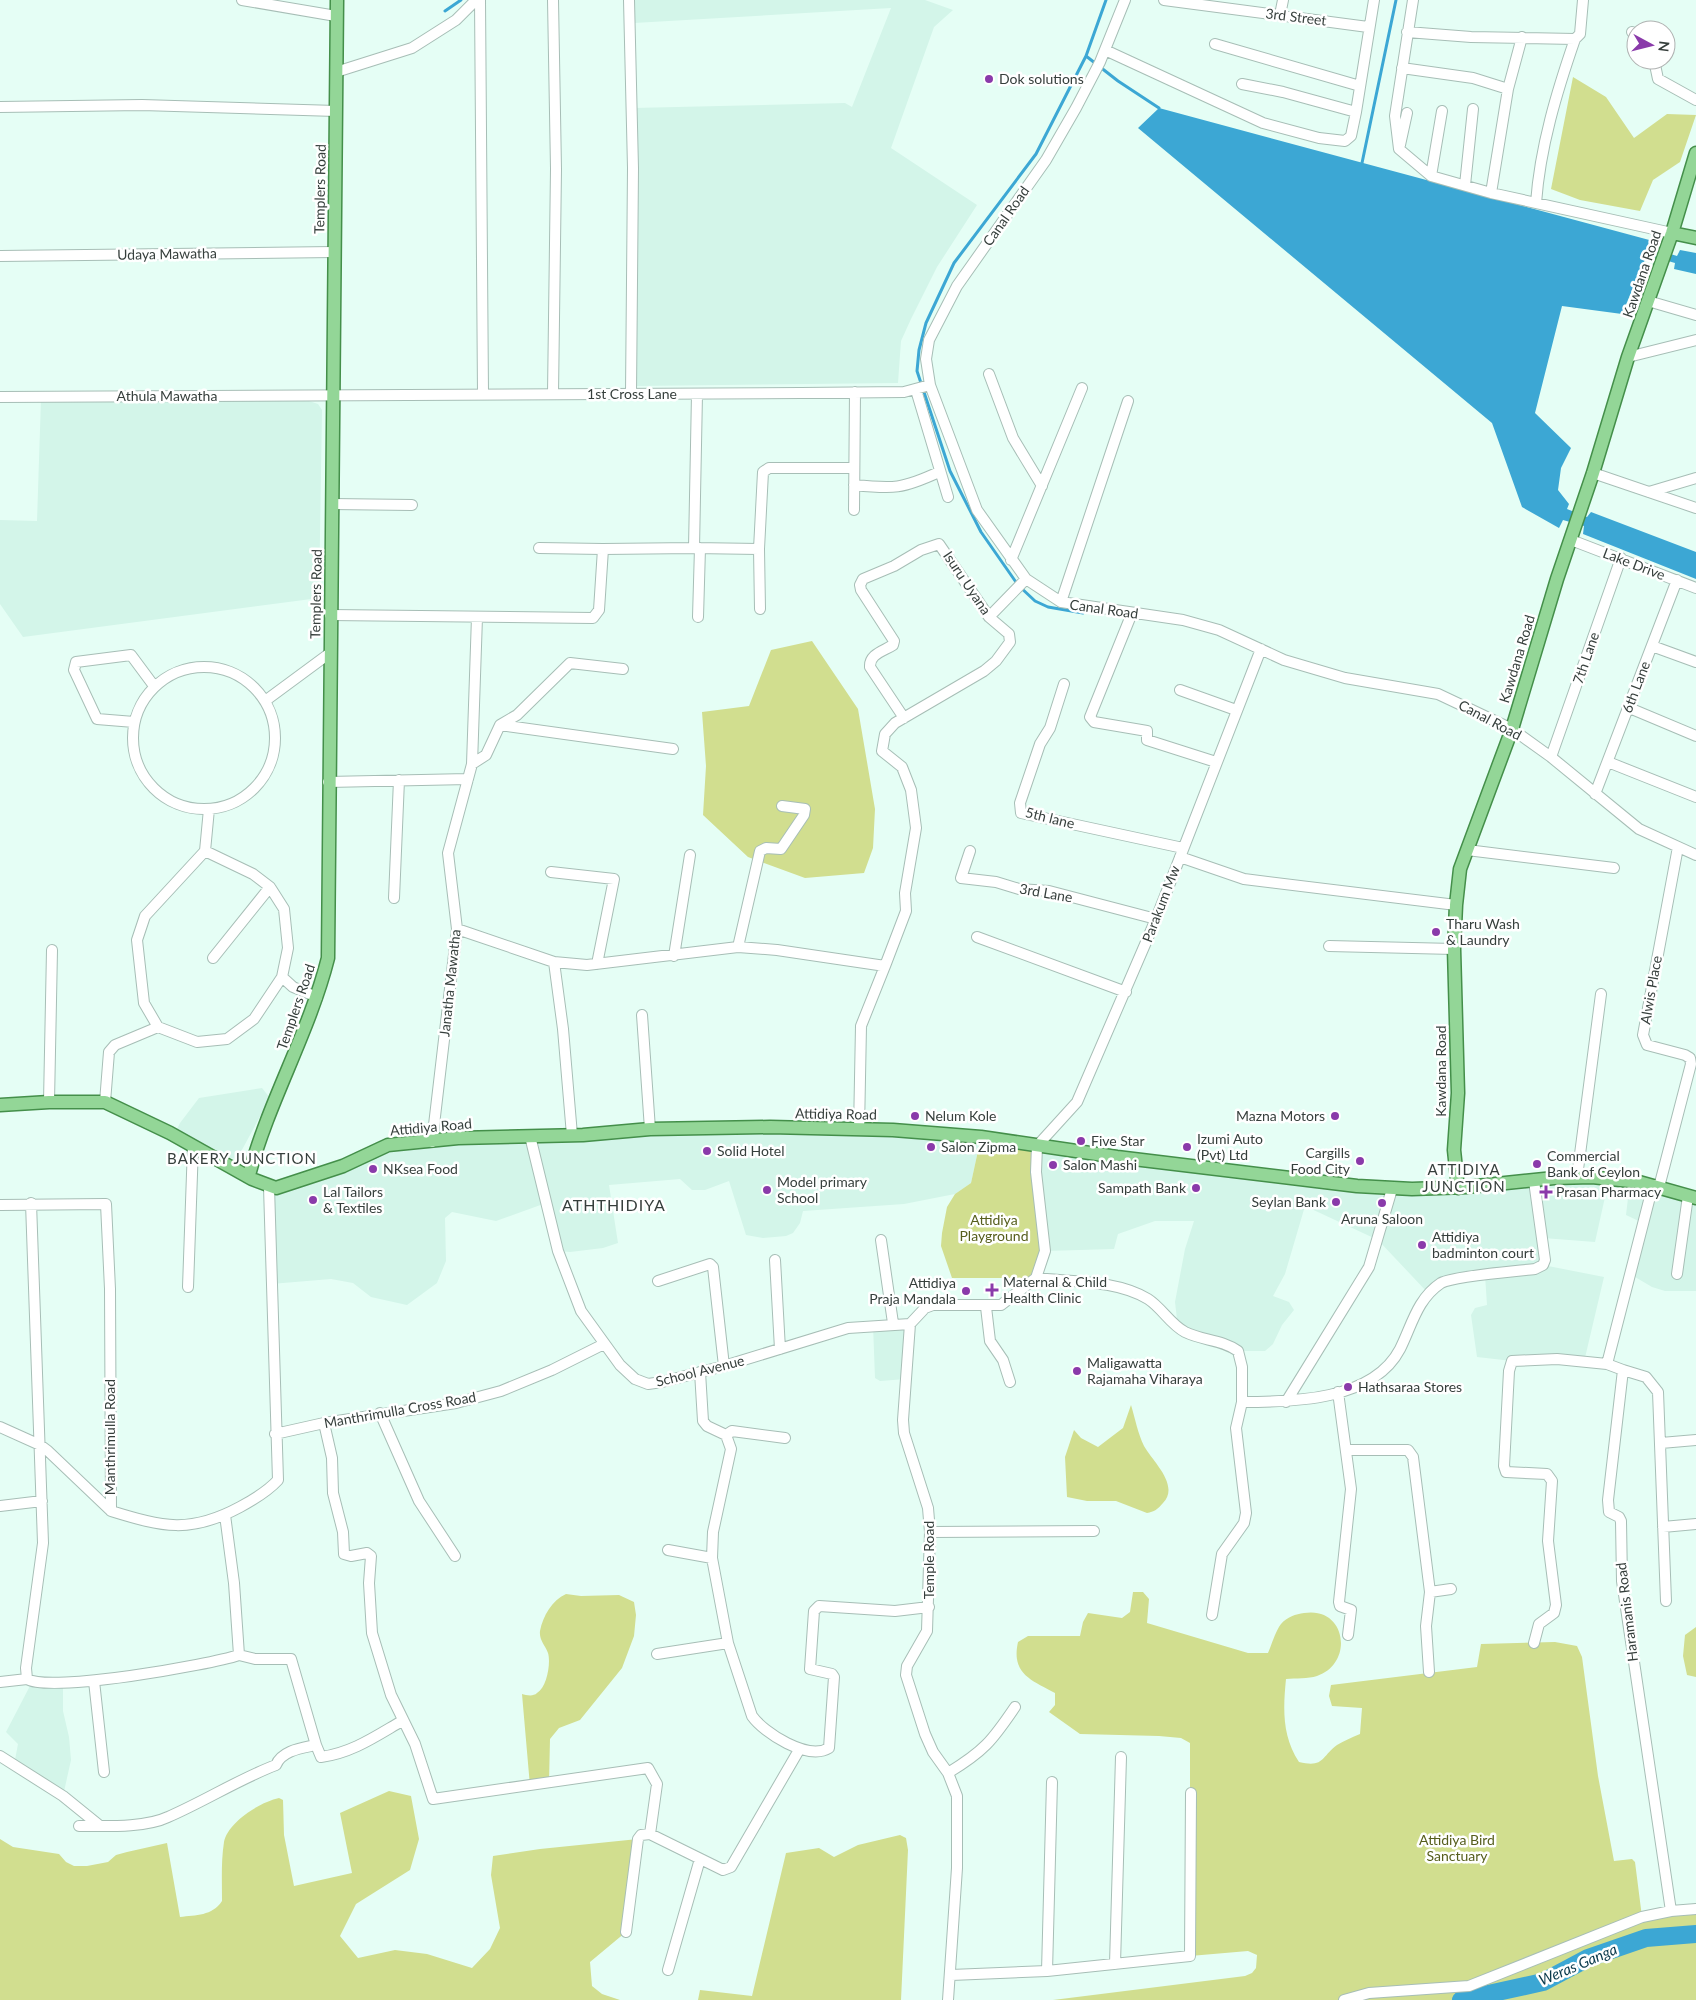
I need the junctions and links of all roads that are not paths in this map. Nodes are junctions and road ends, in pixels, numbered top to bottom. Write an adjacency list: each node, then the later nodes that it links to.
1 (242, 0): 14 (street)
2 (337, 0): 14 (main road, Templers Road)
3 (476, 0): 23 (street)
4 (480, 0): 53 (street)
5 (553, 0): 54 (street)
6 (629, 0): 55 (street)
7 (1126, 0): 20 (street, Canal Road)
8 (1164, 0): 13 (street, 3rd Street)
9 (1283, 0): 13 (street)
10 (1374, 0): 15 (street)
11 (1413, 0): 16 (street)
12 (1583, 0): 18 (street)
13 (1280, 15): 15 (street, 3rd Street)
14 (336, 16): 23 (main road, Templers Road)
15 (1368, 27): 25 (street)
16 (1408, 32): 17 (street); 21 (street)
17 (1522, 37): 18 (street); 26 (street)
18 (1575, 39): 39 (street)
19 (1215, 44): 25 (street)
20 (1105, 50): 32 (street); 49 (street, Canal Road)
21 (1402, 68): 26 (street); 34 (street)
22 (1656, 70): 27 (street)
23 (336, 72): 30 (main road, Templers Road)
24 (1242, 84): 32 (street)
25 (1360, 86): 32 (street)
26 (1508, 88): 38 (street)
27 (1696, 100)
28 (0, 107): 30 (street)
29 (1473, 109): 37 (street)
30 (336, 111): 42 (main road, Templers Road)
31 (1442, 111): 36 (street)
32 (1356, 112)
33 (1407, 113): 34 (street)
34 (1400, 149): 36 (street)
35 (1696, 153): 40 (main road, Kawdana Road)
36 (1431, 176): 37 (street)
37 (1464, 185): 38 (street)
38 (1490, 193): 39 (street)
39 (1536, 203): 40 (street)
40 (1670, 237): 41 (main road); 44 (main road, Kawdana Road)
41 (1696, 238)
42 (334, 252): 43 (street, Udaya Mawatha); 52 (main road, Templers Road)
43 (0, 256)
44 (1648, 301): 45 (street); 47 (main road, Kawdana Road)
45 (1696, 314)
46 (1696, 340): 47 (street)
47 (1628, 357): 61 (main road, Kawdana Road)
48 (989, 374): 64 (street)
49 (923, 387): 51 (street, 1st Cross Lane); 60 (street); 77 (street, Canal Road)
50 (1082, 388): 64 (street)
51 (855, 392): 56 (street, 1st Cross Lane); 59 (street)
52 (333, 394): 53 (street, 1st Cross Lane); 57 (street, Athula Mawatha); 67 (main road, Templers Road)
53 (483, 394): 54 (street, 1st Cross Lane)
54 (553, 394): 55 (street, 1st Cross Lane)
55 (631, 394): 56 (street, 1st Cross Lane)
56 (697, 394): 73 (street)
57 (0, 396)
58 (1128, 401): 81 (street)
59 (854, 468): 63 (street); 74 (street)
60 (939, 472): 63 (street); 66 (street)
61 (1593, 473): 65 (street); 71 (main road, Kawdana Road)
62 (1696, 478): 65 (street)
63 (854, 485): 70 (street)
64 (1042, 486): 77 (street)
65 (1649, 492): 69 (street)
66 (948, 497)
67 (332, 504): 68 (street); 84 (main road, Templers Road)
68 (412, 505)
69 (1696, 508)
70 (854, 510)
71 (1573, 534): 76 (street, Lake Drive); 102 (main road, Kawdana Road)
72 (539, 548): 75 (street)
73 (697, 548): 74 (street); 75 (street); 86 (street)
74 (759, 549): 82 (street)
75 (603, 550): 85 (street)
76 (1621, 558): 78 (street, Lake Drive); 105 (street, 7th Lane)
77 (1011, 560): 79 (street, Canal Road)
78 (1677, 580): 80 (street, Lake Drive); 88 (street, 6th Lane)
79 (1022, 583): 81 (street, Canal Road); 87 (street)
80 (1696, 588)
81 (1061, 602): 83 (street, Canal Road)
82 (760, 609)
83 (1132, 613): 89 (street, Canal Road); 106 (street)
84 (330, 615): 85 (street); 90 (main road, Templers Road)
85 (477, 617): 108 (street, Janatha Mawatha)
86 (698, 618)
87 (989, 618): 99 (street, Isuru Uyana); 99 (street, Isuru Uyana)
88 (1652, 646): 91 (street); 97 (street, 6th Lane)
89 (1261, 649): 98 (street, Parakum Mw); 102 (street, Canal Road)
90 (330, 653): 96 (street); 111 (main road, Templers Road)
91 (1696, 662)
92 (623, 669): 101 (street)
93 (1064, 684): 120 (street, 5th lane)
94 (154, 686): 96 (street); 100 (street); 100 (street)
95 (1180, 690): 98 (street)
96 (265, 701): 115 (street)
97 (1627, 707): 103 (street); 107 (street, 6th Lane)
98 (1236, 710): 106 (street, Parakum Mw)
99 (904, 718): 139 (street, Isuru Uyana)
100 (134, 722): 115 (street)
101 (500, 725): 104 (street); 108 (street)
102 (1512, 729): 105 (street, Canal Road); 117 (main road, Kawdana Road)
103 (1696, 736)
104 (673, 749)
105 (1551, 758): 112 (street, Canal Road)
106 (1216, 762): 120 (street, Parakum Mw)
107 (1608, 762): 112 (street, 6th Lane); 113 (street)
108 (472, 764): 109 (street, Janatha Mawatha)
109 (468, 779): 110 (street); 129 (street, Janatha Mawatha)
110 (399, 780): 111 (street); 126 (street)
111 (328, 782): 143 (main road, Templers Road)
112 (1596, 794): 116 (street, Canal Road)
113 (1696, 797)
114 (782, 806): 132 (street)
115 (209, 809): 118 (street)
116 (1678, 847): 121 (street, Canal Road); 159 (street, Alwis Place)
117 (1467, 850): 123 (street); 127 (main road, Kawdana Road)
118 (205, 851): 125 (street); 145 (street)
119 (970, 851): 128 (street, 3rd Lane)
120 (1182, 852): 127 (street); 128 (street, Parakum Mw)
121 (1696, 855)
122 (690, 856): 135 (street)
123 (1614, 868)
124 (551, 872): 138 (street)
125 (270, 887): 136 (street); 140 (street)
126 (394, 898)
127 (1456, 905): 133 (main road, Kawdana Road)
128 (1156, 919): 141 (street, Parakum Mw)
129 (457, 929): 137 (street); 153 (street, Janatha Mawatha)
130 (977, 937): 141 (street)
131 (1329, 946): 133 (street)
132 (738, 947): 135 (street); 139 (street)
133 (1454, 949): 161 (main road, Kawdana Road)
134 (52, 950): 146 (street)
135 (674, 956): 138 (street)
136 (213, 958)
137 (554, 962): 138 (street); 151 (street)
138 (597, 964)
139 (885, 966): 150 (street)
140 (282, 977): 143 (street); 145 (street)
141 (1126, 992): 155 (street, Parakum Mw)
142 (1601, 994): 157 (street)
143 (317, 997): 156 (main road, Templers Road)
144 (642, 1016): 149 (street)
145 (158, 1027): 147 (street)
146 (50, 1102): 147 (main road); 148 (main road)
147 (105, 1102): 154 (main road)
148 (0, 1105)
149 (650, 1128): 150 (main road, Attidiya Road); 151 (main road, Attidiya Road)
150 (859, 1130): 155 (main road, Attidiya Road)
151 (572, 1135): 152 (main road, Attidiya Road)
152 (530, 1136): 153 (main road, Attidiya Road); 175 (street, School Avenue)
153 (432, 1142): 160 (main road, Attidiya Road)
154 (193, 1146): 156 (main road); 171 (street)
155 (1037, 1146): 162 (main road, Attidiya Road); 169 (street)
156 (249, 1175): 160 (main road)
157 (1577, 1177): 158 (main road, Attidiya Road); 159 (main road, Attidiya Road)
158 (1534, 1181): 161 (main road, Attidiya Road); 182 (street)
159 (1656, 1186): 163 (main road, Attidiya Road); 177 (street)
160 (269, 1187): 188 (street, Manthrimulla Road)
161 (1458, 1188): 162 (main road, Attidiya Road)
162 (1392, 1189): 184 (street)
163 (1692, 1197): 168 (street)
164 (31, 1203): 165 (street, Manthrimulla Road); 193 (street); 197 (street, Manthrimulla Road)
165 (0, 1204)
166 (881, 1240): 173 (street)
167 (775, 1260): 176 (street)
168 (1677, 1274)
169 (1036, 1278): 172 (street); 183 (street)
170 (658, 1281): 178 (street)
171 (188, 1286)
172 (986, 1307): 174 (street); 181 (street)
173 (893, 1323): 174 (street, School Avenue); 176 (street, School Avenue)
174 (910, 1324): 202 (street, Temple Road)
175 (604, 1344): 180 (street, School Avenue); 185 (street, Manthrimulla Cross Road)
176 (780, 1349): 178 (street, School Avenue)
177 (1607, 1364): 179 (street); 213 (street)
178 (724, 1366): 180 (street, School Avenue)
179 (1623, 1370): 192 (street); 235 (street, Haramanis Road)
180 (700, 1372): 189 (street)
181 (1010, 1382)
182 (1338, 1392): 184 (street); 194 (street)
183 (1242, 1402): 184 (street); 210 (street)
184 (1286, 1402)
185 (380, 1413): 186 (street, Manthrimulla Cross Road); 204 (street)
186 (324, 1423): 188 (street, Manthrimulla Cross Road); 221 (street)
187 (0, 1428): 193 (street)
188 (275, 1434): 198 (street, Manthrimulla Road)
189 (726, 1435): 190 (street); 205 (street)
190 (785, 1438)
191 (1696, 1440): 192 (street)
192 (1661, 1443): 200 (street)
193 (40, 1445): 195 (street); 197 (street)
194 (1346, 1450): 207 (street); 211 (street)
195 (42, 1501): 196 (street); 217 (street)
196 (0, 1506)
197 (111, 1511): 198 (street, Manthrimulla Road)
198 (225, 1515): 215 (street)
199 (1696, 1524): 200 (street)
200 (1663, 1527): 208 (street)
201 (1094, 1531): 202 (street)
202 (930, 1532): 209 (street, Temple Road)
203 (668, 1550): 205 (street)
204 (454, 1556)
205 (712, 1558): 212 (street)
206 (1451, 1589): 207 (street)
207 (1430, 1592): 216 (street)
208 (1666, 1601)
209 (929, 1606): 223 (street); 227 (street, Temple Road)
210 (1212, 1615)
211 (1348, 1635)
212 (728, 1643): 214 (street); 223 (street)
213 (1534, 1643)
214 (657, 1654)
215 (239, 1655): 219 (street); 222 (street)
216 (1429, 1672)
217 (27, 1679): 218 (street); 219 (street)
218 (0, 1682)
219 (94, 1682): 226 (street)
220 (1015, 1707): 227 (street)
221 (402, 1721): 222 (street); 232 (street)
222 (316, 1745): 231 (street)
223 (799, 1750): 233 (street)
224 (0, 1756): 231 (street)
225 (1121, 1757): 237 (street)
226 (104, 1772)
227 (948, 1773): 240 (street, Temple Road)
228 (1052, 1782): 239 (street)
229 (1191, 1793): 237 (street)
230 (80, 1826): 231 (street)
231 (100, 1826)
232 (650, 1834): 233 (street); 236 (street)
233 (700, 1859): 238 (street)
234 (1696, 1909): 235 (street)
235 (1671, 1911): 242 (street)
236 (626, 1932)
237 (1115, 1964): 239 (street)
238 (668, 1970)
239 (1047, 1971): 240 (street)
240 (951, 1975): 241 (street, Temple Road)
241 (948, 2000)
242 (1344, 2000)

